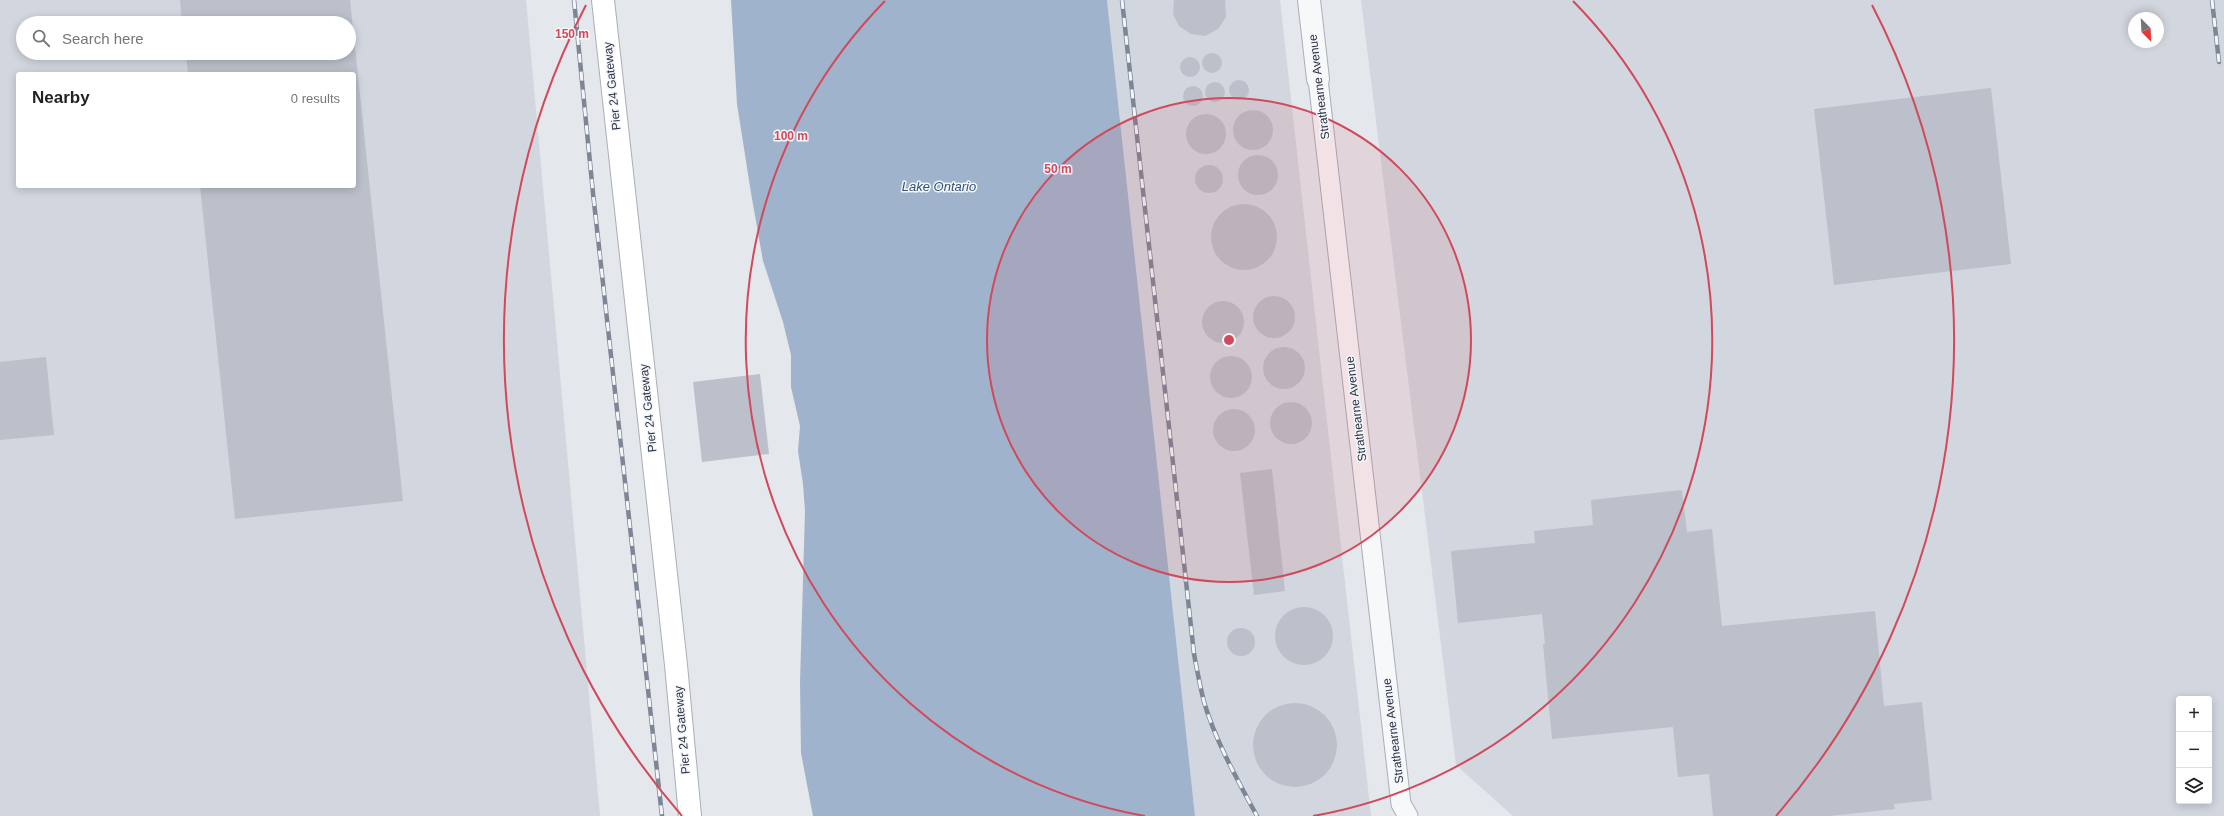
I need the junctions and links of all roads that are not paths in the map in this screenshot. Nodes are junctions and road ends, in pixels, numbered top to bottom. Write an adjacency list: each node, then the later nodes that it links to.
1 (603, 0): 4 (street, Pier 24 Gateway)
2 (1309, 0): 3 (street, Strathearne Avenue)
3 (1318, 79): 5 (lane, Strathearne Avenue)
4 (690, 816)
5 (1408, 816)

